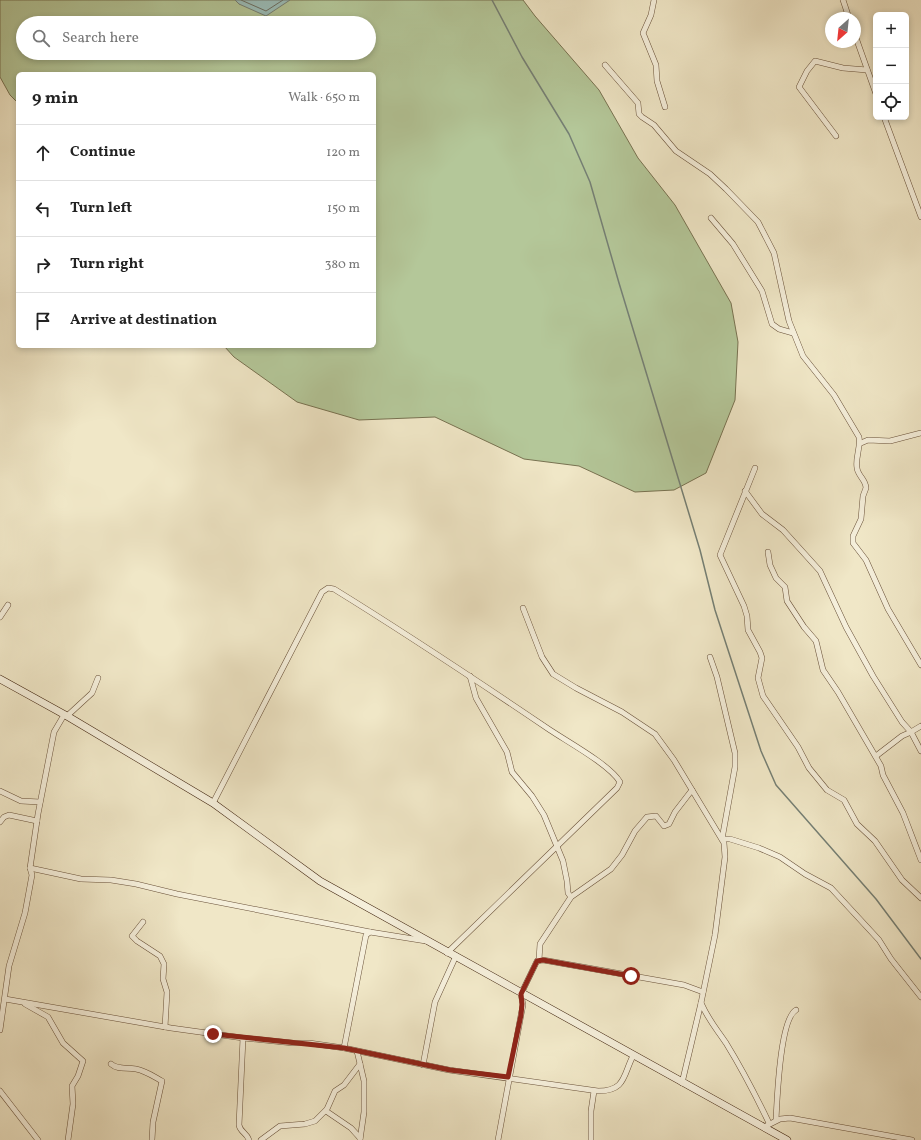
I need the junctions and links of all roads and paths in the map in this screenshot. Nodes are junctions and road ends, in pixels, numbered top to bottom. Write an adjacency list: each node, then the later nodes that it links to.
1 (654, 0): 8 (street)
2 (843, 0): 3 (street)
3 (847, 12)
4 (859, 48): 6 (street)
5 (605, 65): 13 (street)
6 (867, 70): 7 (street); 10 (street)
7 (873, 86)
8 (665, 106)
9 (885, 120): 11 (street)
10 (836, 136)
11 (921, 217)
12 (711, 218): 13 (street)
13 (793, 333): 15 (street)
14 (921, 433): 15 (street)
15 (861, 443): 23 (street)
16 (755, 468): 17 (street)
17 (745, 491): 29 (street); 43 (street)
18 (768, 552): 31 (street)
19 (8, 605): 21 (street)
20 (523, 608): 33 (street)
21 (0, 617)
22 (710, 657): 38 (street)
23 (921, 664)
24 (470, 676): 35 (street); 39 (street); 39 (street)
25 (98, 678): 27 (street)
26 (0, 679): 27 (street)
27 (65, 716): 34 (street); 35 (street)
28 (921, 726): 29 (street)
29 (911, 732): 30 (street); 31 (street)
30 (921, 751)
31 (876, 756): 40 (street)
32 (0, 790): 34 (street)
33 (692, 790): 38 (street); 42 (street)
34 (40, 802): 36 (street)
35 (212, 803): 46 (street)
36 (37, 821): 37 (street); 41 (street)
37 (0, 822)
38 (722, 839): 50 (street); 52 (street)
39 (557, 846): 42 (street); 47 (street)
40 (921, 860)
41 (30, 868): 45 (street); 53 (street)
42 (571, 897): 49 (street)
43 (921, 898)
44 (143, 922): 57 (street)
45 (370, 932): 46 (street); 60 (street)
46 (426, 941): 47 (street)
47 (447, 953): 48 (street)
48 (455, 958): 51 (street); 65 (street)
49 (539, 960): 50 (street); 51 (street)
50 (704, 992): 55 (street)
51 (521, 994): 62 (street); 66 (street)
52 (921, 997)
53 (5, 999): 54 (street); 58 (street)
54 (21, 1001): 57 (street); 75 (street)
55 (702, 1004): 67 (street); 72 (street)
56 (796, 1010): 71 (street)
57 (165, 1027): 59 (street)
58 (0, 1030)
59 (243, 1038): 60 (street); 77 (street)
60 (344, 1048): 61 (street)
61 (357, 1051): 64 (street); 65 (street)
62 (632, 1056): 67 (street); 69 (street)
63 (111, 1064): 76 (street)
64 (360, 1064): 70 (street); 73 (street)
65 (423, 1065): 66 (street)
66 (508, 1077): 69 (street); 79 (street)
67 (682, 1083): 72 (street)
68 (0, 1091): 74 (street)
69 (594, 1091): 80 (street)
70 (326, 1111): 73 (street); 78 (street)
71 (776, 1120): 72 (street); 82 (street)
72 (767, 1125): 81 (street)
73 (360, 1139)
74 (38, 1140)
75 (68, 1140)
76 (152, 1140)
77 (249, 1140)
78 (261, 1140)
79 (498, 1140)
80 (591, 1140)
81 (786, 1140)
82 (912, 1140)

